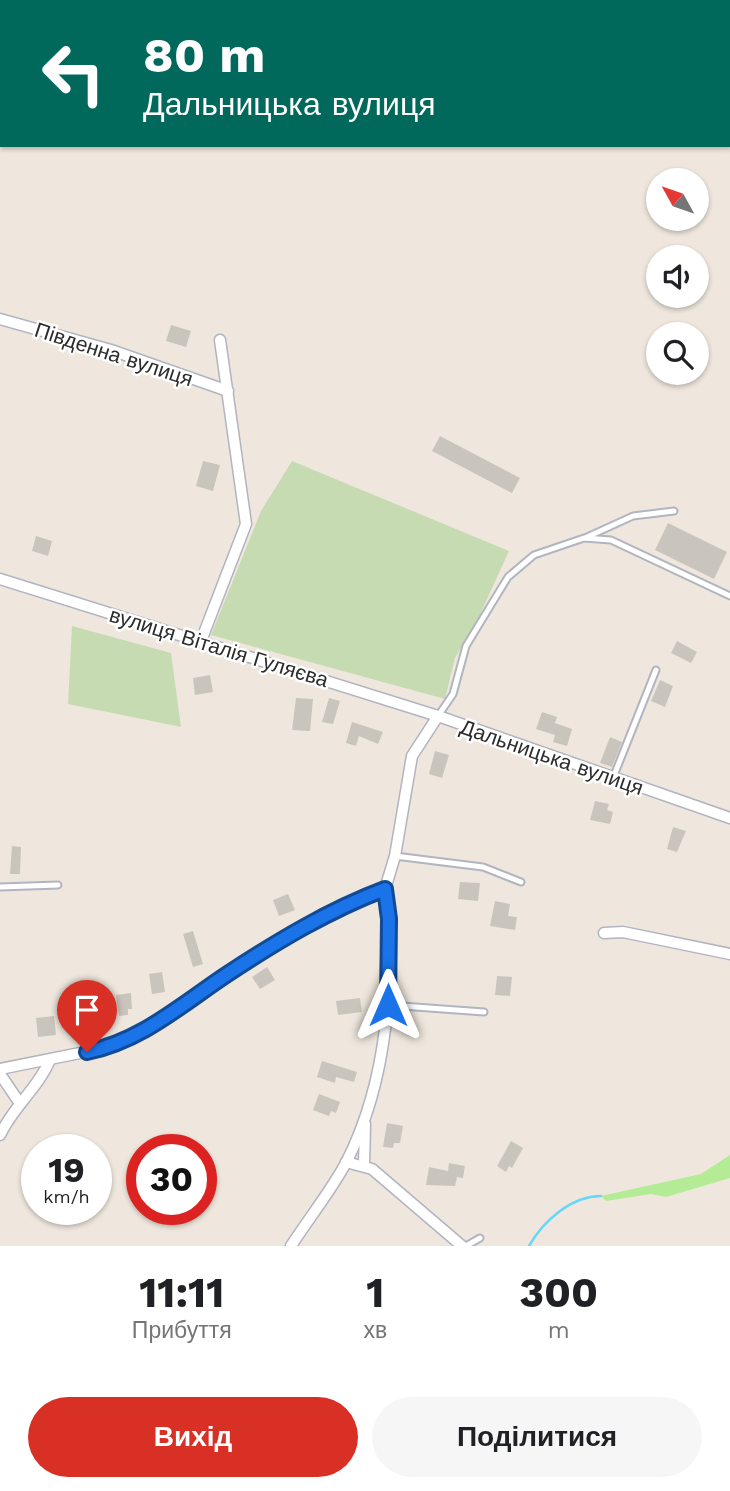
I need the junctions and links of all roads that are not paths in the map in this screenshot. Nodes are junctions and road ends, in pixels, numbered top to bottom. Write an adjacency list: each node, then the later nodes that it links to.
1 (0, 319): 3 (street, Південна вулиця)
2 (220, 340): 3 (street)
3 (228, 391): 8 (street)
4 (674, 511): 5 (lane)
5 (584, 538): 7 (lane); 10 (lane)
6 (0, 579): 8 (street, вулиця Віталія Гуляєва)
7 (730, 596)
8 (201, 641): 10 (street, вулиця Віталія Гуляєва)
9 (656, 670): 11 (lane)
10 (438, 716): 11 (street, Дальницька вулиця); 13 (street, Дальницька вулиця)
11 (613, 779): 12 (street, Дальницька вулиця)
12 (730, 818)
13 (395, 856): 14 (lane); 17 (street, Дальницька вулиця)
14 (521, 882)
15 (58, 885): 16 (lane)
16 (0, 887)
17 (385, 889): 20 (street); 22 (street)
18 (604, 933): 19 (street)
19 (730, 954)
20 (388, 1005): 21 (lane); 25 (street)
21 (484, 1012)
22 (50, 1060): 23 (street); 24 (street)
23 (0, 1071): 24 (street)
24 (19, 1102): 26 (street)
25 (365, 1119): 27 (street); 28 (street)
26 (0, 1135)
27 (346, 1163): 28 (street); 30 (street)
28 (364, 1165): 31 (street)
29 (480, 1238): 31 (lane)
30 (291, 1246)
31 (464, 1246)

